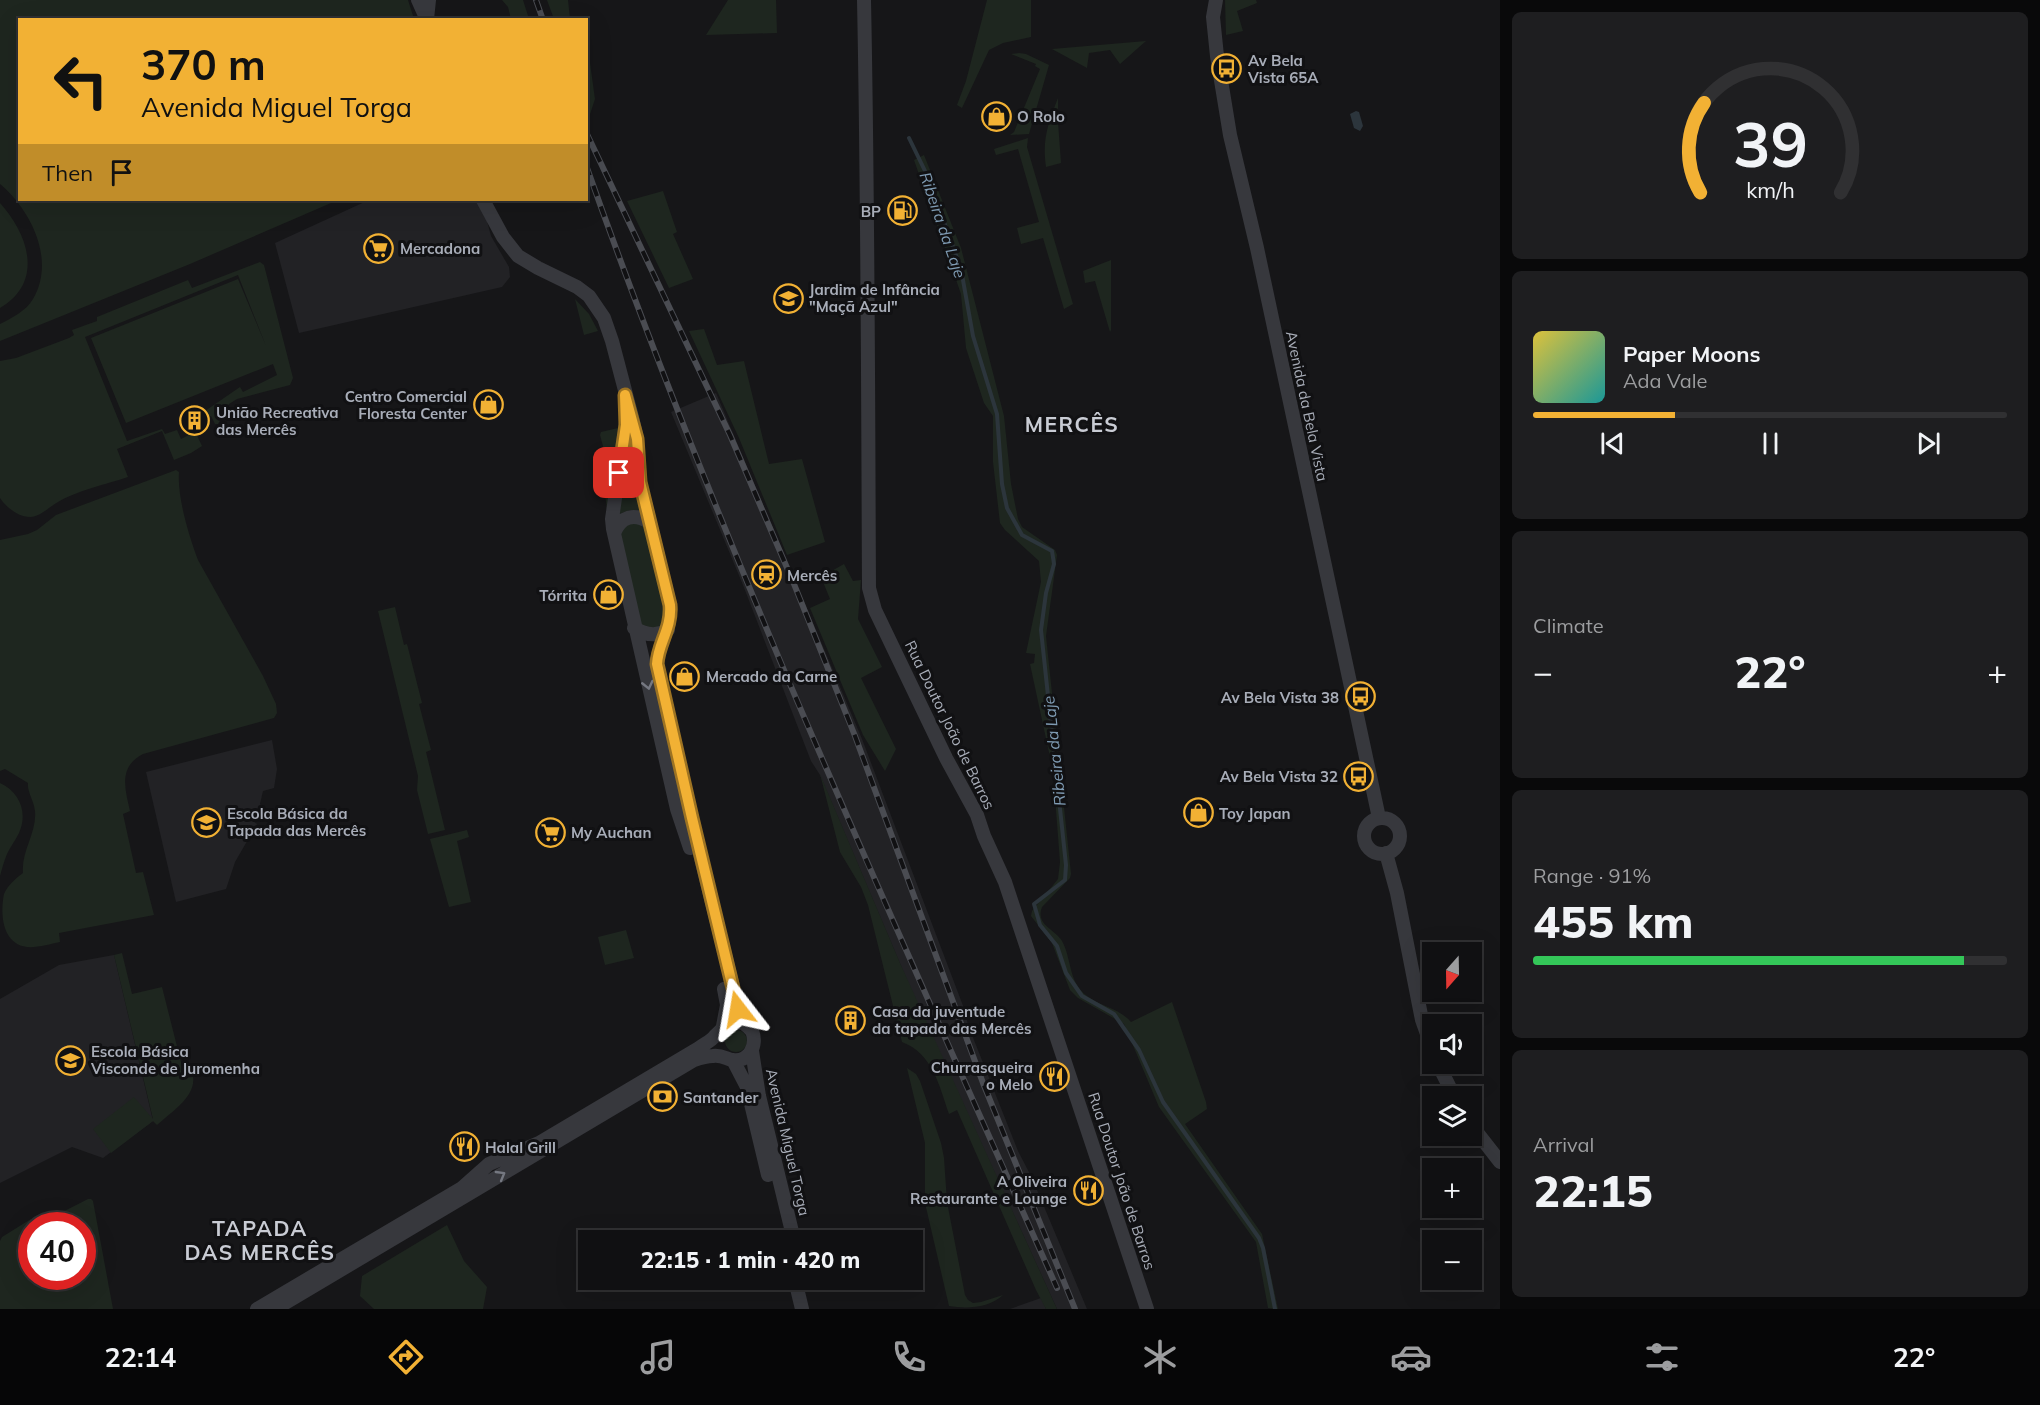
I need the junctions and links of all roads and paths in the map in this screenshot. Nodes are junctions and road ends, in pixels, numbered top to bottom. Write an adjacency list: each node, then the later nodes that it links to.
1 (864, 0): 28 (street, Rua Doutor João de Barros)
2 (1216, 0): 11 (street, Avenida da Bela Vista)
3 (421, 1): 4 (street)
4 (427, 18)
5 (484, 201): 6 (street)
6 (625, 395): 7 (street); 8 (street)
7 (649, 522): 8 (street); 10 (street)
8 (614, 533): 9 (street)
9 (634, 628): 10 (street); 15 (street, one-way to 15)
10 (668, 630): 14 (street)
11 (1379, 818): 12 (street); 12 (street)
12 (1386, 853): 13 (street)
13 (1422, 1020)
14 (742, 1023): 15 (street); 16 (street)
15 (720, 1030): 17 (street); 24 (street)
16 (752, 1051): 17 (street); 21 (street, Avenida Miguel Torga)
17 (728, 1058): 20 (street, Avenida Miguel Torga); 25 (street, one-way to 17)
18 (1482, 1139): 19 (street)
19 (1500, 1162)
20 (783, 1230)
21 (792, 1230)
22 (797, 1290): 26 (street)
23 (806, 1290): 27 (street)
24 (257, 1309)
25 (275, 1309)
26 (802, 1309)
27 (811, 1309)
28 (1147, 1309)

